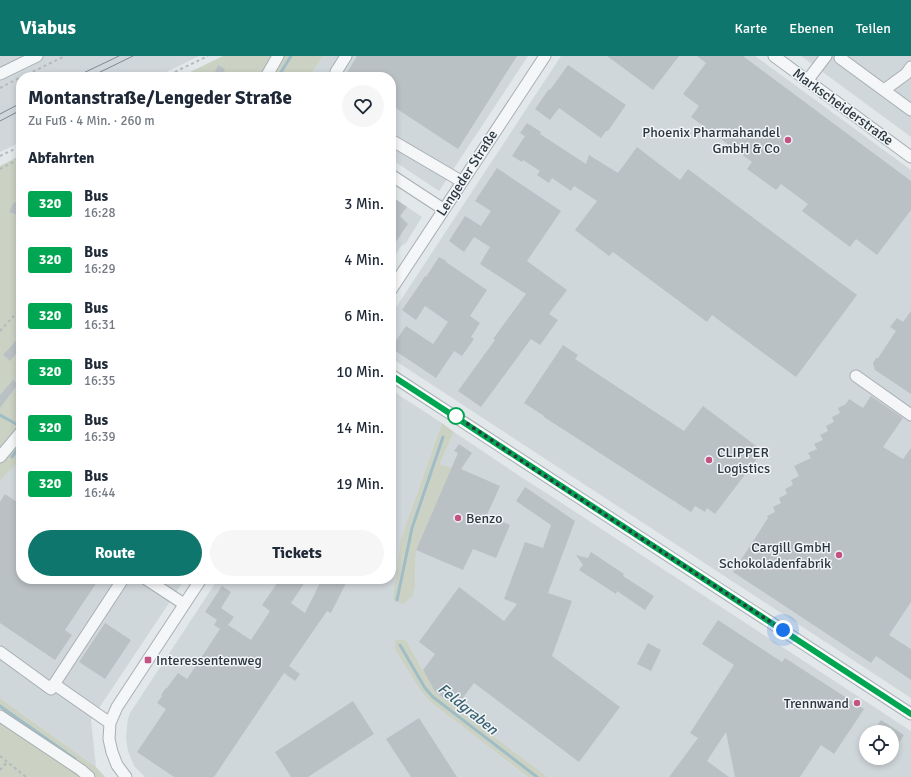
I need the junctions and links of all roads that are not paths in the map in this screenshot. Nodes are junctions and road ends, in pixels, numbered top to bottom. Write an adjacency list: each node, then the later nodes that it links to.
1 (37, 56): 11 (street)
2 (278, 56): 9 (street)
3 (346, 56): 10 (street)
4 (545, 56): 18 (street, Lengeder Straße)
5 (774, 56): 12 (street, Markscheiderstraße)
6 (826, 56): 12 (street)
7 (842, 56): 13 (street)
8 (911, 68): 13 (street)
9 (269, 72)
10 (336, 72)
11 (0, 74)
12 (807, 81): 16 (street, Markscheiderstraße)
13 (884, 90): 14 (street)
14 (911, 110)
15 (396, 143): 18 (street)
16 (910, 154)
17 (396, 178): 19 (street)
18 (461, 182): 19 (street, Lengeder Straße)
19 (444, 209): 20 (street, Lengeder Straße)
20 (396, 282)
21 (856, 376): 23 (street)
22 (396, 378): 32 (street)
23 (911, 415)
24 (16, 438): 25 (street)
25 (0, 458)
26 (120, 584): 31 (street)
27 (154, 584): 29 (street)
28 (198, 584): 29 (street)
29 (184, 604): 34 (street)
30 (0, 652): 31 (street)
31 (54, 684): 34 (street)
32 (911, 714)
33 (0, 716): 35 (street)
34 (110, 723): 36 (street)
35 (89, 777)
36 (126, 777)

